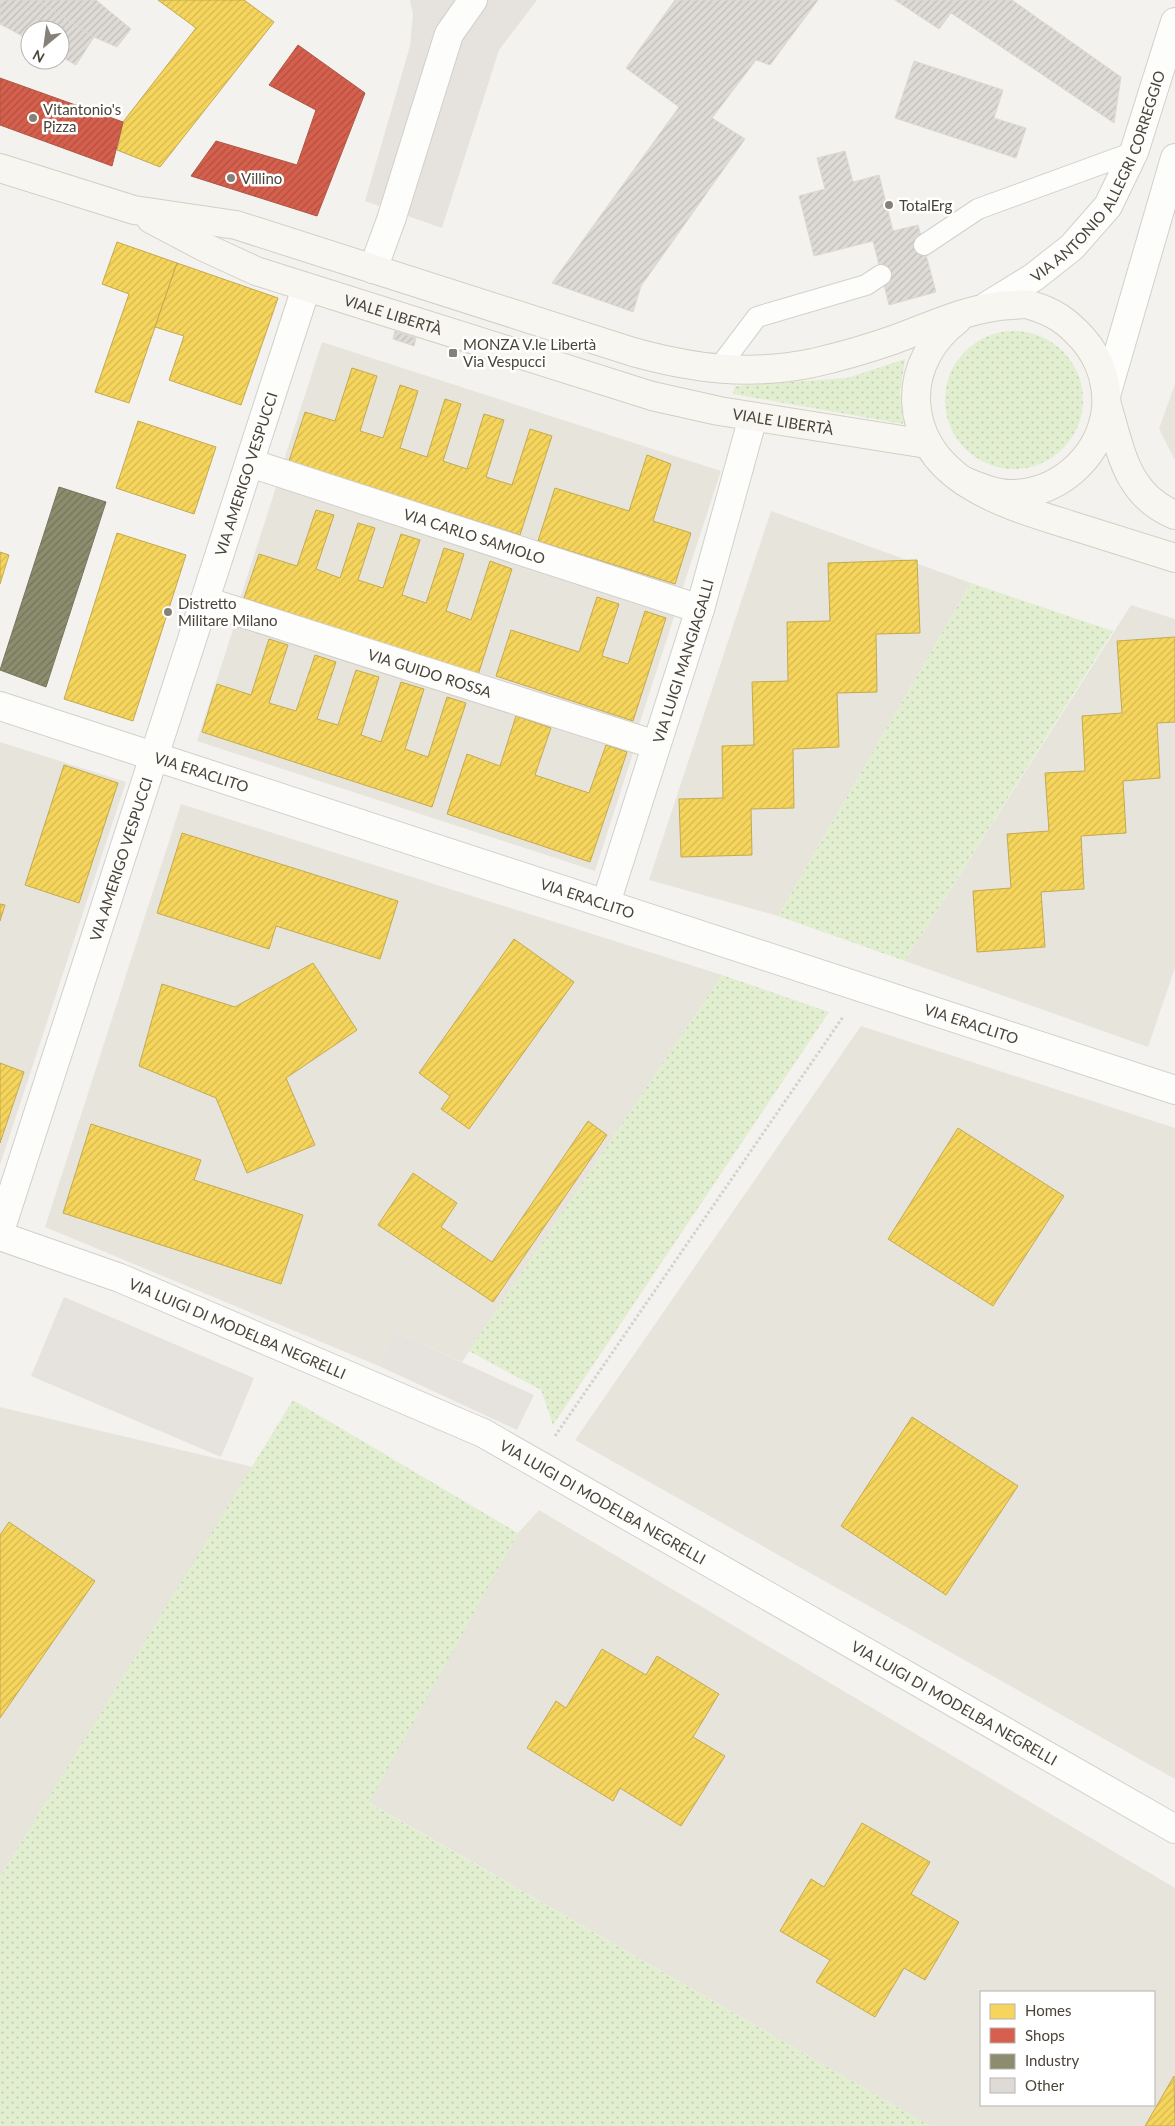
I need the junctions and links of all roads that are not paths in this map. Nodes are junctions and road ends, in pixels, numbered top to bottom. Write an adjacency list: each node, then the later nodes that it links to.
1 (473, 0): 8 (street)
2 (1175, 22): 3 (street, VIA ANTONIO ALLEGRI CORREGGIO)
3 (1134, 152): 7 (lane); 11 (street, VIA ANTONIO ALLEGRI CORREGGIO)
4 (1175, 158): 13 (street)
5 (0, 168): 6 (main road, VIALE LIBERTÀ)
6 (134, 210): 8 (main road, VIALE LIBERTÀ); 10 (main road, VIALE LIBERTÀ)
7 (924, 245)
8 (373, 269): 12 (main road, VIALE LIBERTÀ)
9 (881, 275): 12 (lane)
10 (306, 288): 14 (main road, VIALE LIBERTÀ); 16 (street, VIA AMERIGO VESPUCCI)
11 (981, 308): 12 (main road, VIALE LIBERTÀ); 13 (main road, VIALE LIBERTÀ); 15 (main road, VIALE LIBERTÀ)
12 (717, 370)
13 (1107, 397): 17 (main road, VIALE LIBERTÀ); 18 (main road, VIALE LIBERTÀ)
14 (753, 417): 15 (main road, VIALE LIBERTÀ); 21 (street, VIA LUIGI MANGIAGALLI)
15 (927, 444): 17 (main road, VIALE LIBERTÀ)
16 (250, 463): 20 (street, VIA AMERIGO VESPUCCI); 21 (street, VIA CARLO SAMIOLO)
17 (964, 481): 19 (main road, VIALE LIBERTÀ)
18 (1175, 516)
19 (1175, 558)
20 (205, 601): 23 (street, VIA GUIDO ROSSA); 24 (street, VIA AMERIGO VESPUCCI)
21 (700, 609): 23 (street, VIA LUIGI MANGIAGALLI)
22 (0, 706): 24 (street, VIA ERACLITO)
23 (656, 745): 25 (street, VIA LUIGI MANGIAGALLI)
24 (155, 755): 25 (street, VIA ERACLITO); 27 (street, VIA AMERIGO VESPUCCI)
25 (606, 903): 26 (street, VIA ERACLITO)
26 (1175, 1090)
27 (0, 1231)
28 (0, 1236): 29 (street, VIA LUIGI DI MODELBA NEGRELLI)
29 (1175, 1829)

